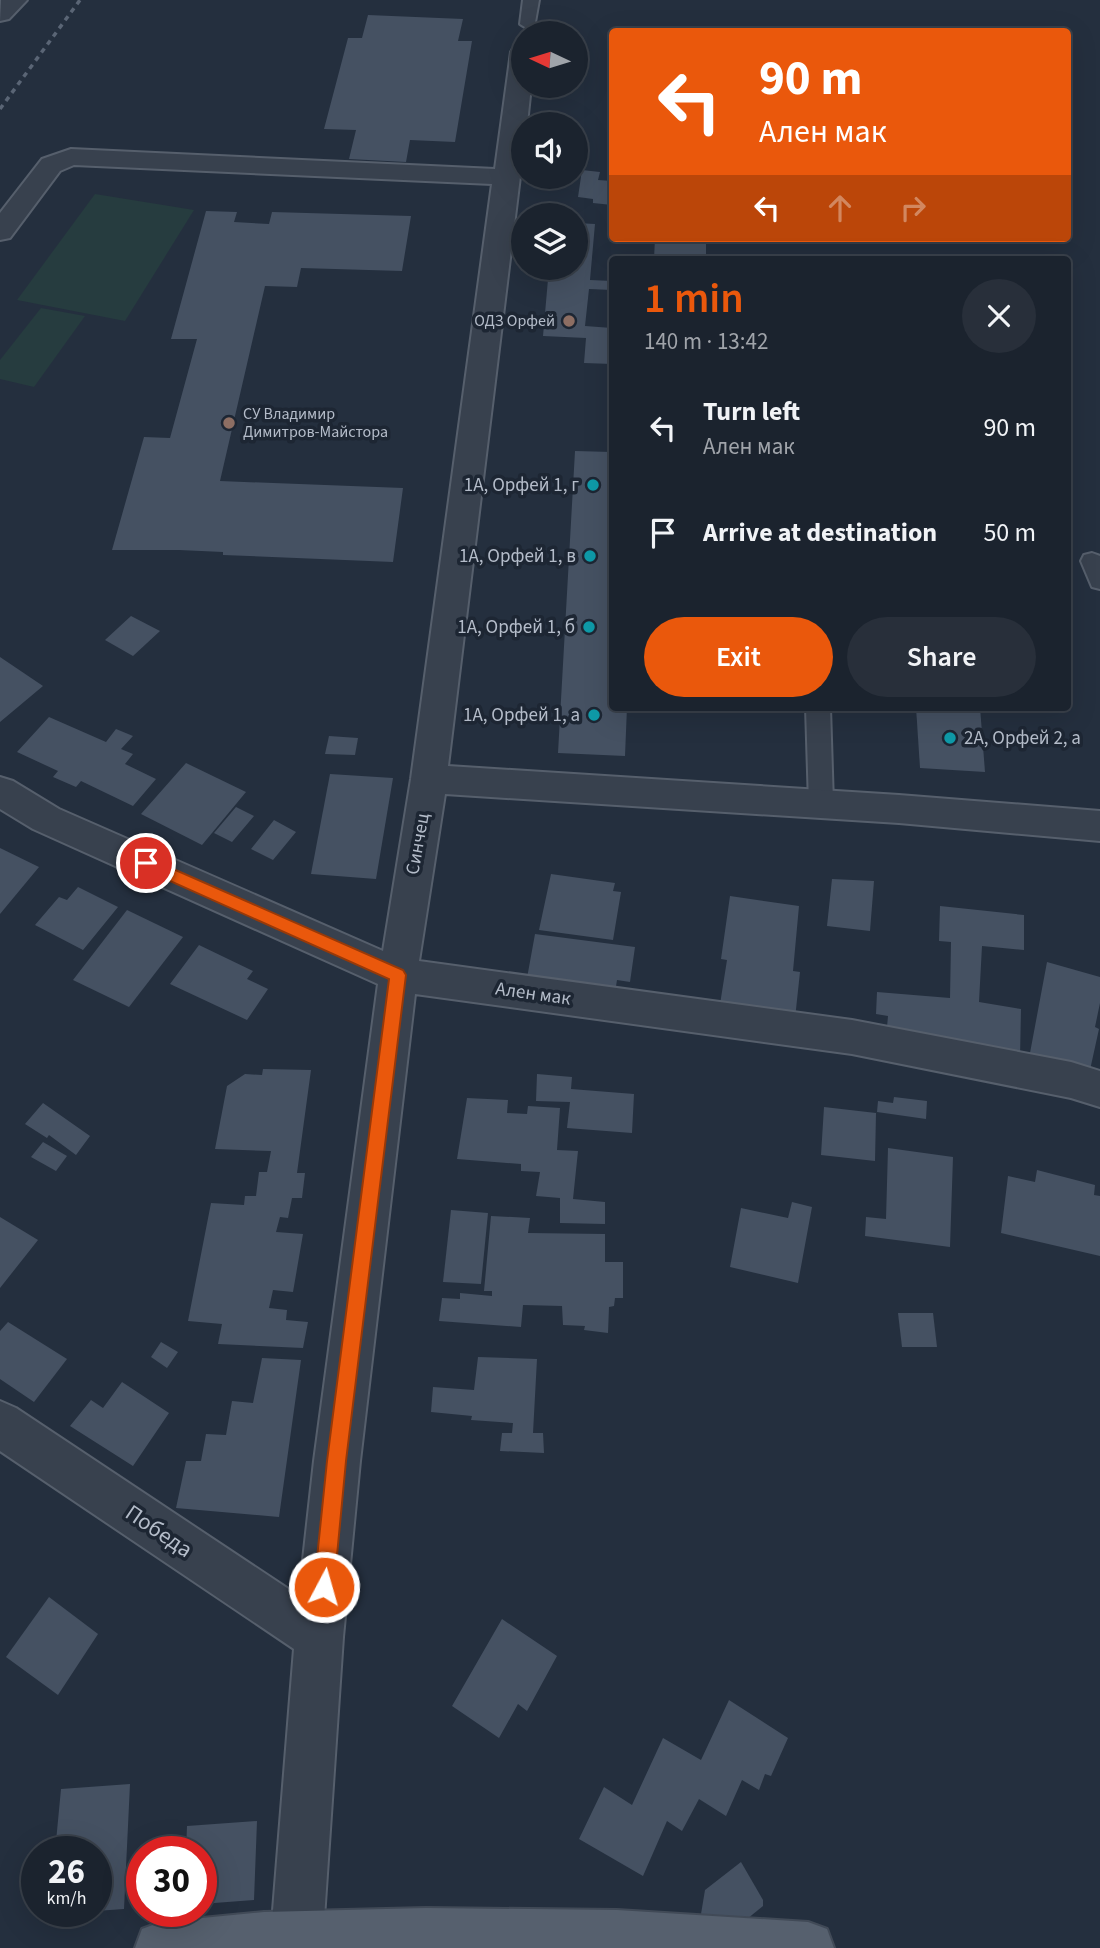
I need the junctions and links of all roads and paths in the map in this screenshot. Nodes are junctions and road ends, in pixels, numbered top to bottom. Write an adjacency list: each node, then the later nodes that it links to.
1 (15, 0): 2 (street)
2 (0, 13)
3 (517, 98): 4 (street, Синчец)
4 (505, 177): 5 (street); 7 (street, Синчец)
5 (0, 232)
6 (818, 711): 9 (lane)
7 (429, 779): 9 (street); 11 (street, Синчец)
8 (0, 791): 11 (street, Ален мак)
9 (821, 804): 10 (street)
10 (1100, 827)
11 (398, 975): 12 (street, Ален мак); 14 (street, Синчец)
12 (1100, 1090)
13 (0, 1424): 14 (street, Победа)
14 (319, 1637): 15 (street, Синчец)
15 (297, 1942): 16 (main road); 17 (main road)
16 (162, 1948)
17 (808, 1948)

